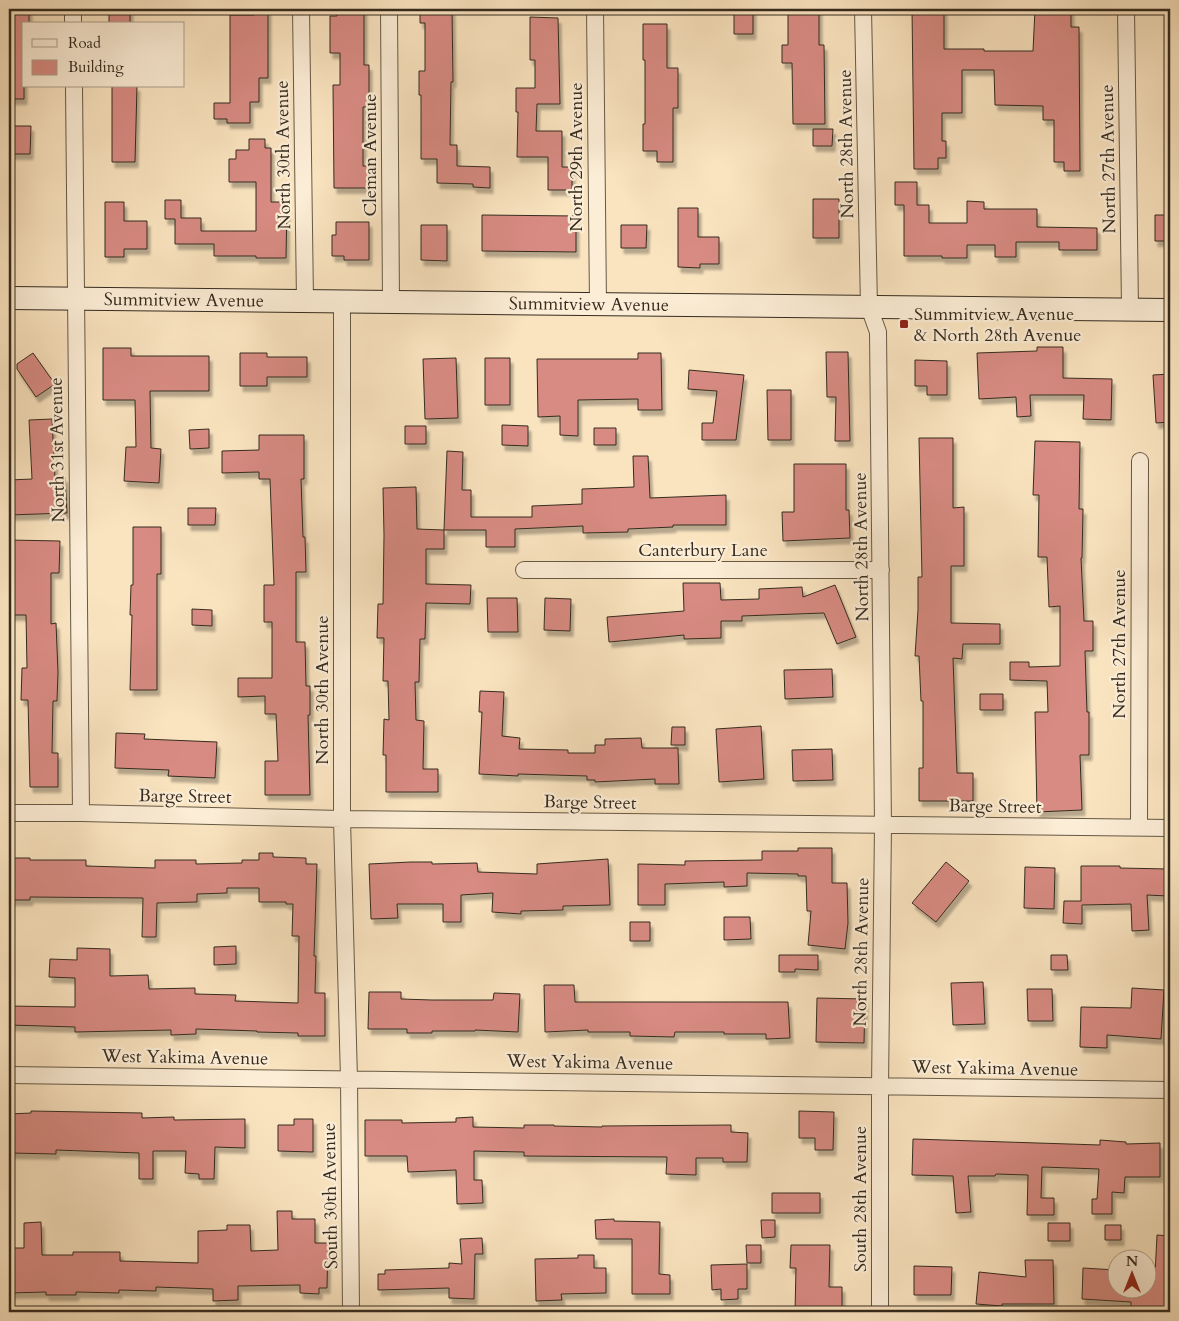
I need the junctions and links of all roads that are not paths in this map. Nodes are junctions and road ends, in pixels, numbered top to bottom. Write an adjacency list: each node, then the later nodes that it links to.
1 (73, 9): 7 (street)
2 (300, 9): 11 (street, North 30th Avenue)
3 (389, 9): 13 (street, Cleman Avenue)
4 (595, 9): 14 (street, North 29th Avenue)
5 (863, 9): 15 (street, North 28th Avenue)
6 (1126, 9): 16 (street, North 27th Avenue)
7 (73, 22)
8 (74, 88): 10 (street, North 31st Avenue)
9 (9, 298): 10 (main road, Summitview Avenue)
10 (75, 298): 11 (main road, Summitview Avenue); 22 (street, North 31st Avenue)
11 (305, 301): 12 (main road, Summitview Avenue)
12 (342, 301): 13 (main road, Summitview Avenue); 23 (street, North 30th Avenue)
13 (392, 302): 14 (main road, Summitview Avenue)
14 (598, 304): 15 (main road, Summitview Avenue)
15 (869, 307): 16 (main road, Summitview Avenue); 20 (street, North 28th Avenue)
16 (1130, 309): 17 (main road, Summitview Avenue)
17 (1170, 310)
18 (1140, 461): 25 (street, North 27th Avenue)
19 (524, 570): 20 (street, Canterbury Lane)
20 (882, 570): 24 (street, North 28th Avenue)
21 (9, 813): 22 (street, Barge Street)
22 (81, 813): 23 (street, Barge Street)
23 (342, 819): 24 (street, Barge Street); 28 (street, North 30th Avenue)
24 (883, 825): 25 (street, Barge Street); 29 (street, North 28th Avenue)
25 (1139, 827): 26 (street, Barge Street)
26 (1170, 828)
27 (9, 1076): 28 (street, West Yakima Avenue)
28 (349, 1079): 29 (street, West Yakima Avenue); 31 (street, South 30th Avenue)
29 (880, 1087): 30 (street, West Yakima Avenue); 32 (street, South 28th Avenue)
30 (1170, 1090)
31 (351, 1312)
32 (880, 1312)

